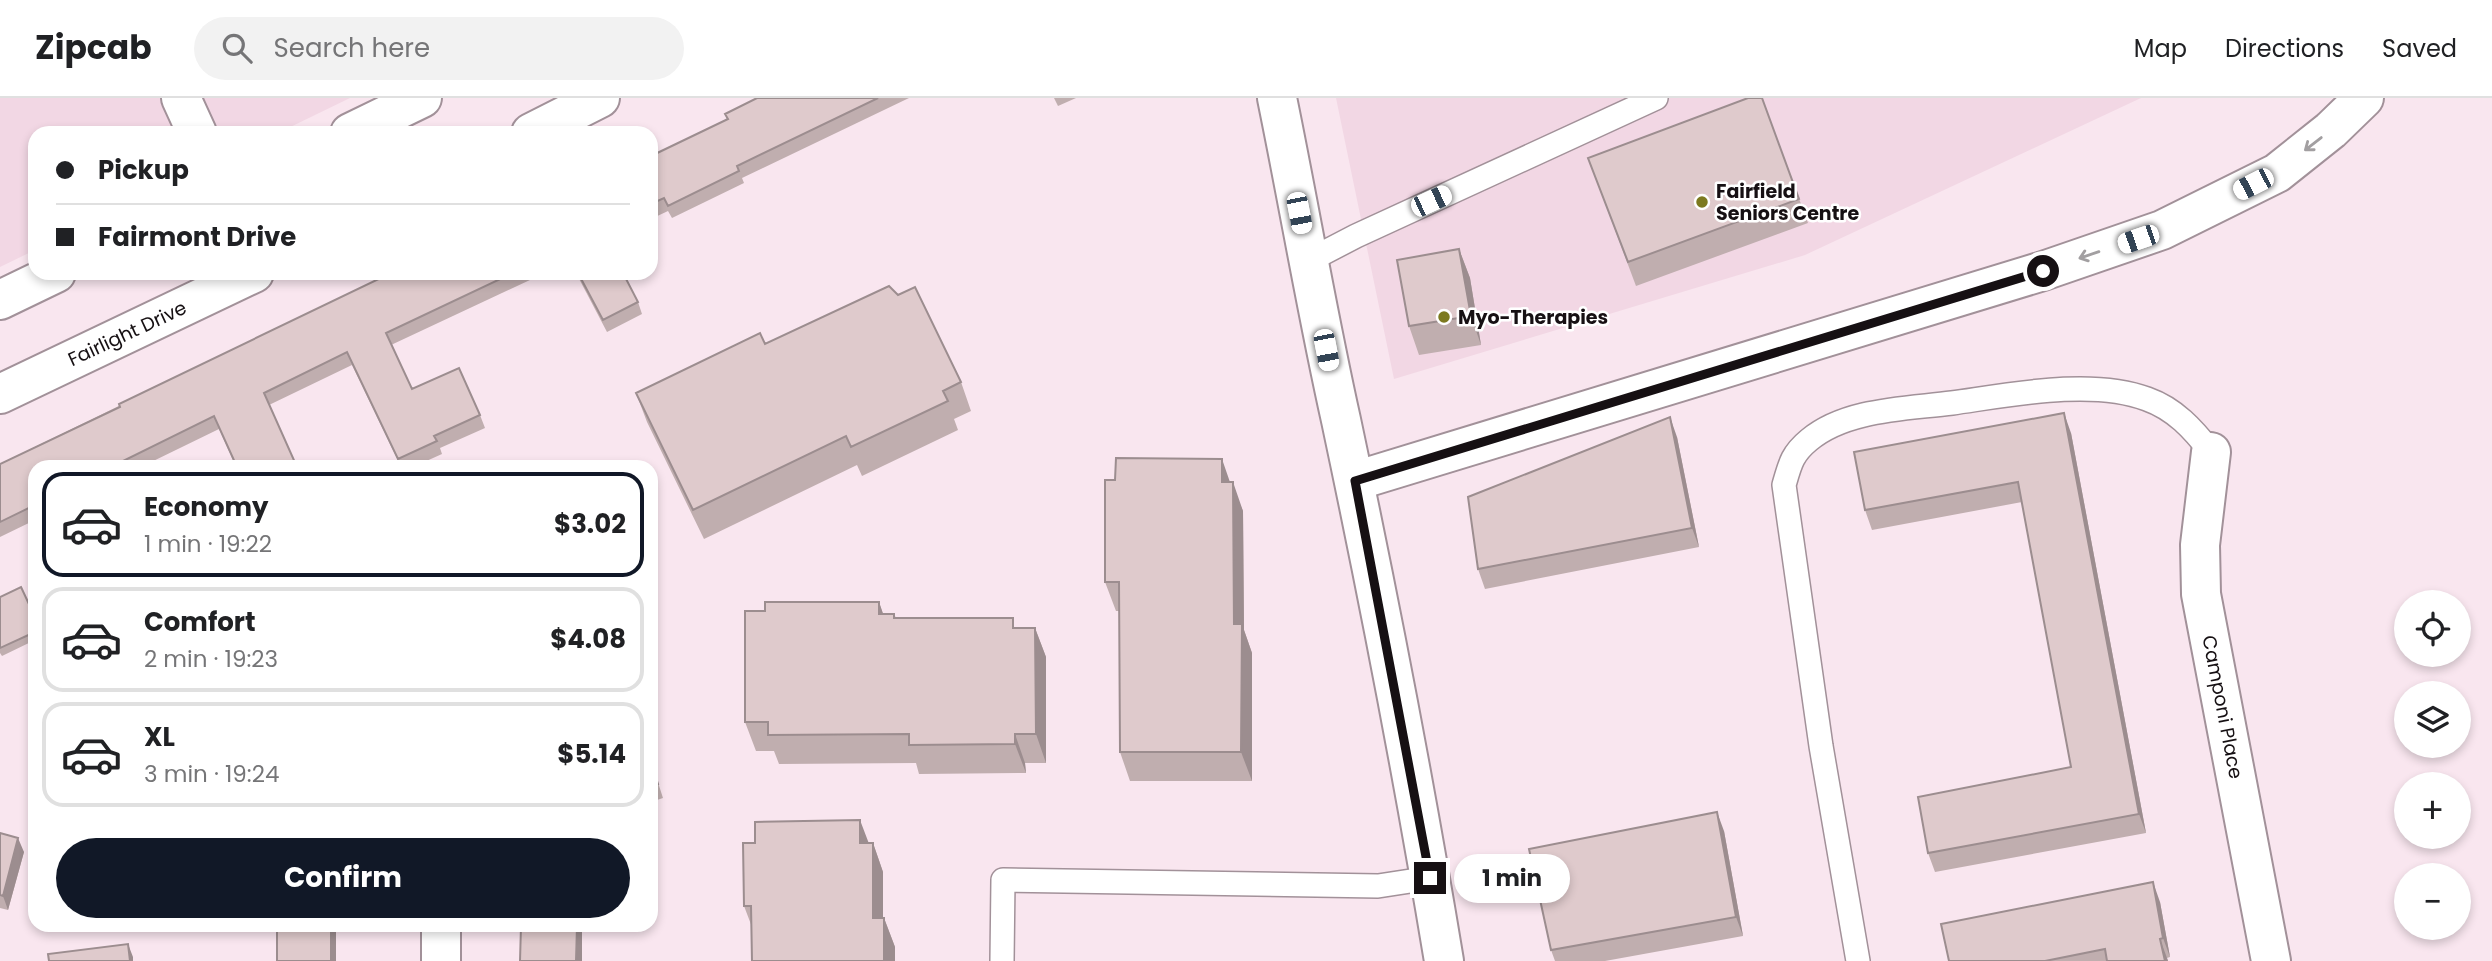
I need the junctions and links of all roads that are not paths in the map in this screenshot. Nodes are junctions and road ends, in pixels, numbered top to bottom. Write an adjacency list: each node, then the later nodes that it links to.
1 (181, 98): 7 (main road)
2 (422, 98): 8 (main road)
3 (600, 98): 9 (main road)
4 (1277, 98): 10 (main road)
5 (1656, 98): 10 (lane)
6 (2364, 98): 16 (main road, one-way to 16)
7 (194, 126)
8 (364, 126)
9 (545, 126)
10 (1308, 261): 16 (main road)
11 (41, 280): 13 (main road)
12 (239, 280): 14 (main road, Fairlight Drive)
13 (0, 300)
14 (0, 394)
15 (2211, 452): 22 (lane); 23 (main road, Camponi Place)
16 (1355, 481): 17 (main road)
17 (1430, 878): 20 (lane); 21 (main road)
18 (441, 932): 19 (main road)
19 (441, 961)
20 (1002, 961)
21 (1444, 961)
22 (1858, 961)
23 (2271, 961)

